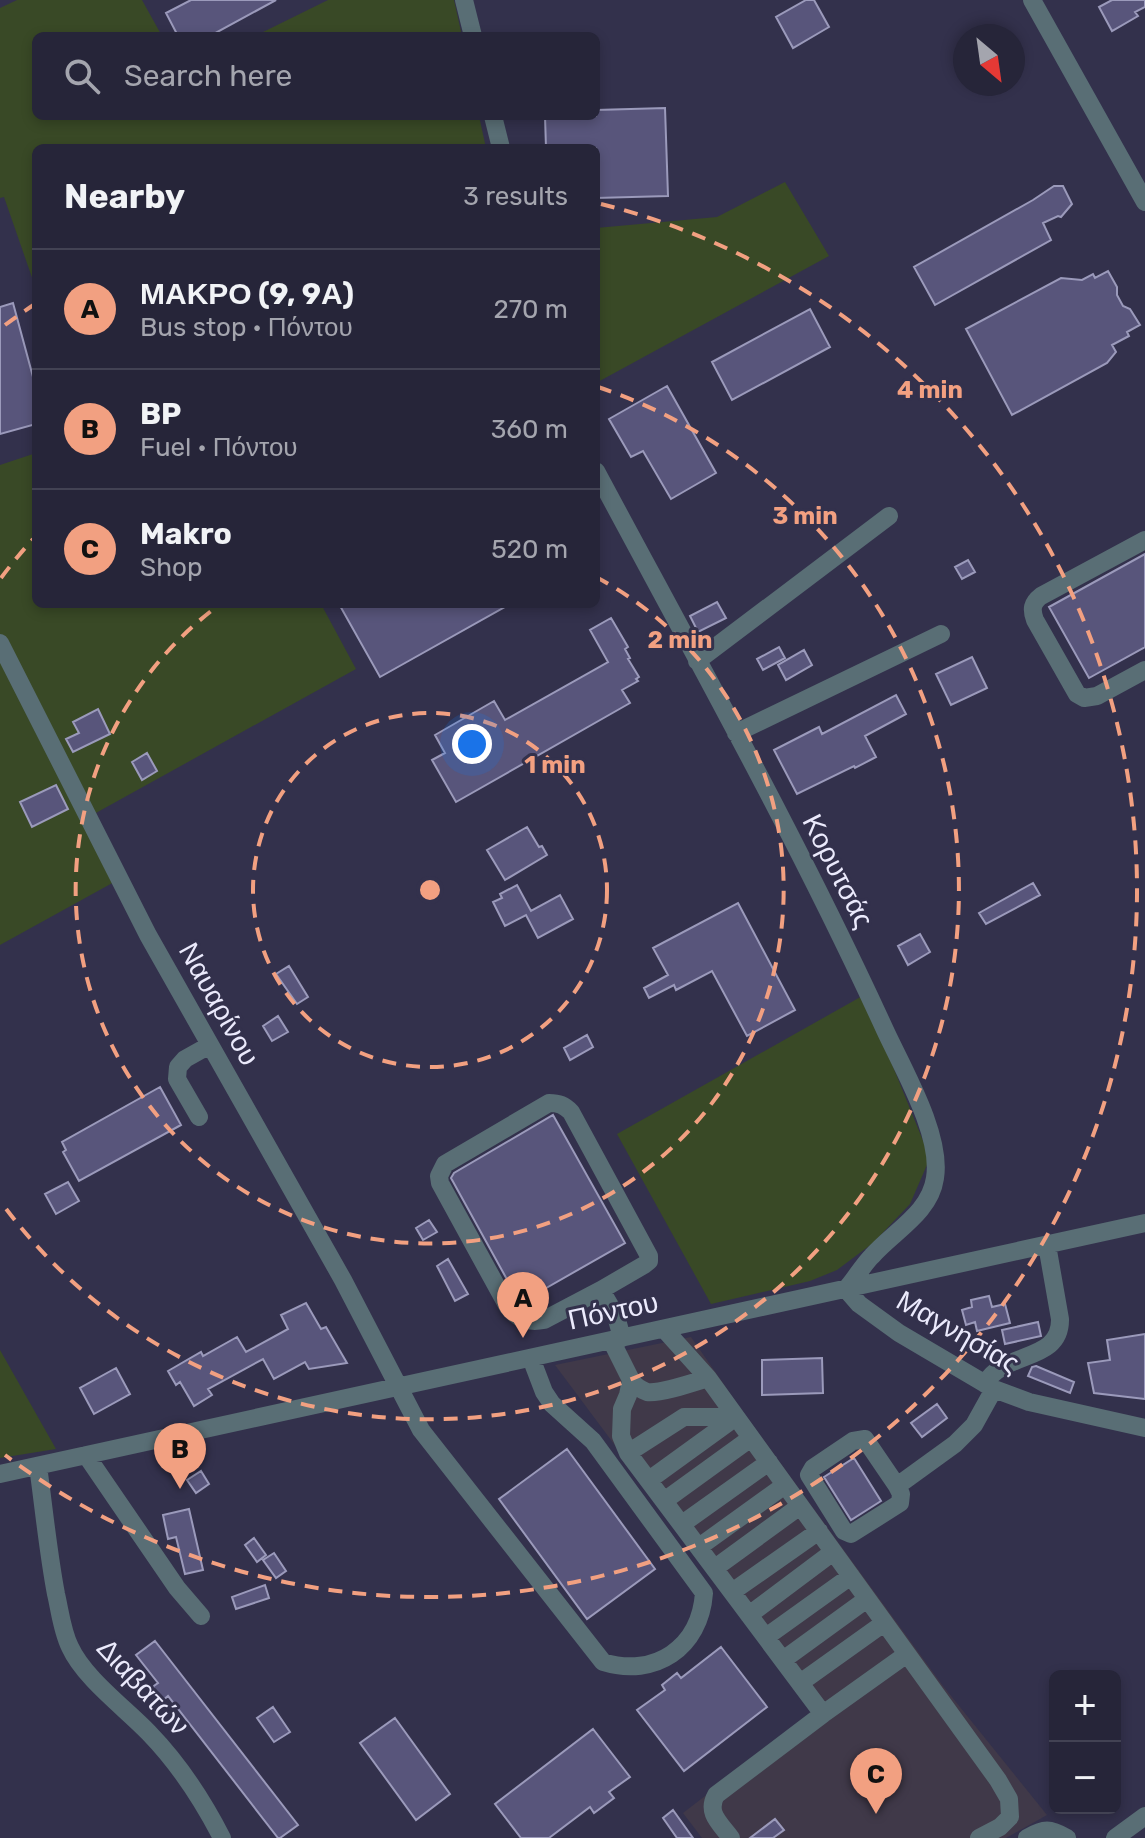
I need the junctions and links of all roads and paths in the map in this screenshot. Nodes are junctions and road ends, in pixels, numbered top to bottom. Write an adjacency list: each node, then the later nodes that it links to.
1 (464, 0): 3 (street)
2 (1032, 0): 6 (street)
3 (472, 32)
4 (494, 120): 5 (street)
5 (500, 144)
6 (1145, 202)
7 (600, 479): 12 (street, Κορυτσάς)
8 (889, 516): 12 (street)
9 (1145, 540): 13 (street)
10 (941, 634): 14 (street)
11 (0, 643): 15 (street, Ναυαρίνου)
12 (697, 661): 14 (street, Κορυτσάς)
13 (1145, 670)
14 (736, 733): 19 (street, Κορυτσάς)
15 (210, 1045): 16 (street); 27 (street, Ναυαρίνου)
16 (199, 1117)
17 (1145, 1223): 18 (street, Πόντου)
18 (1047, 1245): 19 (street, Πόντου); 26 (street)
19 (846, 1289): 21 (street, Πόντου); 26 (street, Μαγνησίας)
20 (601, 1290): 20 (street); 22 (street)
21 (664, 1329): 22 (street, Πόντου); 24 (street)
22 (616, 1339): 23 (street, Πόντου); 25 (street)
23 (531, 1358): 27 (street, Πόντου); 27 (street, Ναυαρίνου)
24 (708, 1378): 25 (street); 28 (street)
25 (631, 1380): 31 (street)
26 (990, 1386): 29 (street, Μαγνησίας); 38 (street)
27 (398, 1387): 32 (street, Πόντου)
28 (736, 1417): 30 (street); 31 (street); 36 (street)
29 (1145, 1428)
30 (751, 1438): 33 (street); 39 (street)
31 (628, 1453): 36 (street)
32 (86, 1455): 34 (street, Πόντου); 50 (street)
33 (769, 1462): 37 (street); 41 (street)
34 (38, 1466): 35 (street, Πόντου); 58 (street, Διαβατών)
35 (0, 1474)
36 (649, 1480): 39 (street)
37 (785, 1485): 40 (street); 43 (street)
38 (897, 1486): 38 (street)
39 (664, 1501): 41 (street)
40 (800, 1506): 42 (street); 45 (street)
41 (682, 1524): 43 (street)
42 (819, 1531): 44 (street); 47 (street)
43 (699, 1547): 45 (street)
44 (833, 1552): 46 (street); 49 (street)
45 (715, 1568): 47 (street)
46 (851, 1576): 48 (street); 52 (street)
47 (732, 1592): 49 (street)
48 (867, 1599): 51 (street); 54 (street)
49 (749, 1615): 52 (street)
50 (201, 1616)
51 (884, 1623): 53 (street); 55 (street)
52 (766, 1637): 54 (street)
53 (907, 1654): 56 (street); 60 (street)
54 (783, 1660): 55 (street)
55 (800, 1683): 56 (street)
56 (823, 1714): 59 (street)
57 (1145, 1816): 63 (street)
58 (222, 1838)
59 (731, 1838)
60 (979, 1838)
61 (1027, 1838): 62 (street)
62 (1067, 1838)
63 (1115, 1838)

